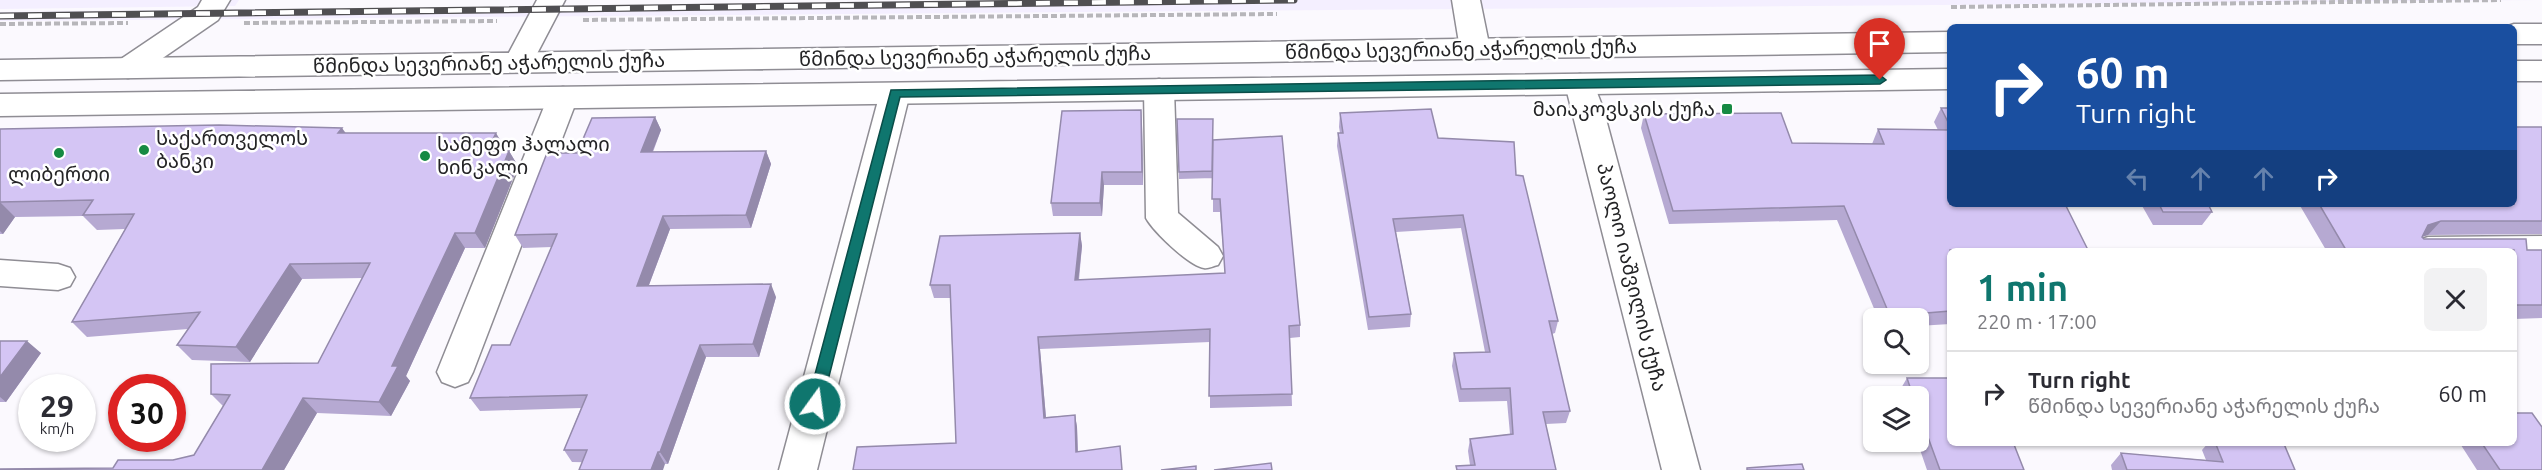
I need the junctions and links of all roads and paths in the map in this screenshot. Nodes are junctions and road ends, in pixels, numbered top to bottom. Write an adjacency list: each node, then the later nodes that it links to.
1 (216, 0): 7 (main road)
2 (1466, 0): 12 (main road)
3 (2507, 0): 4 (path)
4 (1950, 7)
5 (546, 10): 6 (path); 7 (path); 13 (main road)
6 (1280, 14)
7 (193, 23): 8 (path); 14 (main road)
8 (0, 24)
9 (2517, 34): 10 (main road)
10 (2542, 34)
11 (1947, 42): 12 (main road, წმინდა სევერიანე აჭარელის ქუჩა)
12 (1475, 49): 13 (main road, წმინდა სევერიანე აჭარელის ქუჩა)
13 (519, 62): 14 (main road, წმინდა სევერიანე აჭარელის ქუჩა)
14 (128, 68): 15 (main road, წმინდა სევერიანე აჭარელის ქუჩა)
15 (0, 70)
16 (2517, 71): 17 (main road)
17 (2542, 71)
18 (1947, 79): 19 (main road, წმინდა სევერიანე აჭარელის ქუჩა)
19 (1580, 84): 20 (main road, წმინდა სევერიანე აჭარელის ქუჩა); 31 (main road, პაოლო იაშვილის ქუჩა)
20 (1159, 89): 21 (main road, წმინდა სევერიანე აჭარელის ქუჩა); 26 (main road)
21 (895, 93): 22 (main road, წმინდა სევერიანე აჭარელის ქუჩა); 30 (main road)
22 (563, 97): 23 (main road, წმინდა სევერიანე აჭარელის ქუჩა); 29 (main road)
23 (0, 105)
24 (2517, 249): 25 (main road)
25 (2542, 249)
26 (1206, 256)
27 (0, 273): 28 (main road)
28 (58, 277)
29 (455, 372)
30 (798, 470)
31 (1682, 470)

